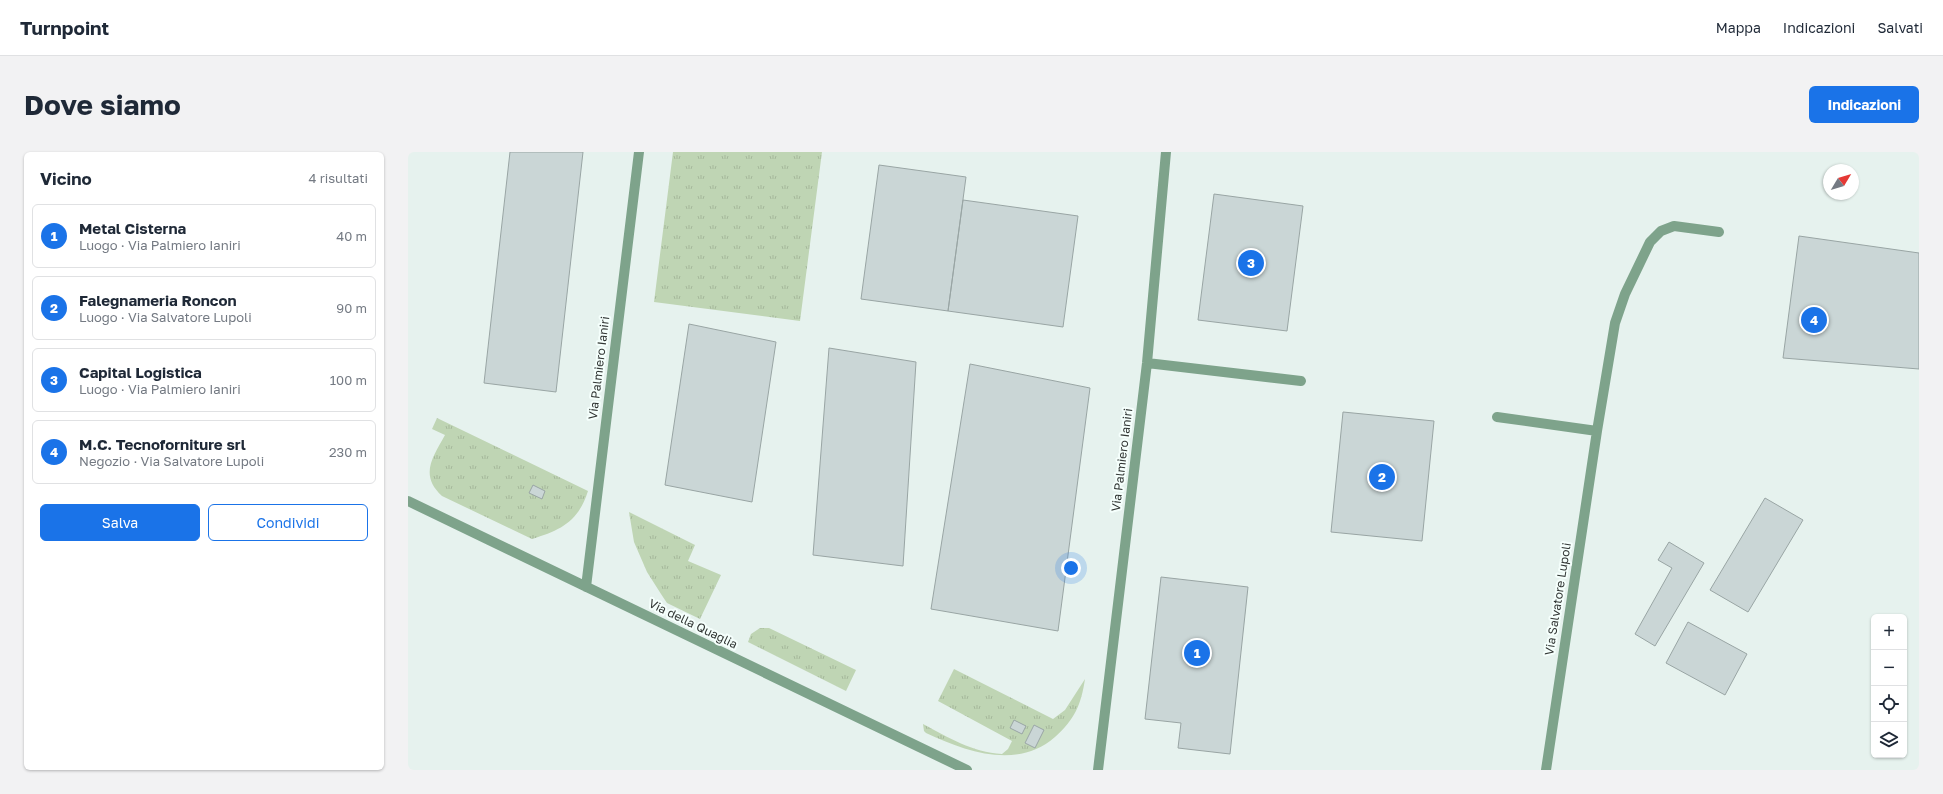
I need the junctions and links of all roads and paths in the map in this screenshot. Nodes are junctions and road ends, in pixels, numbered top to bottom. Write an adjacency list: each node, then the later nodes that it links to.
1 (639, 152): 9 (street, Via Palmiero Ianiri)
2 (1166, 152): 4 (street, Via Palmiero Ianiri)
3 (1719, 232): 7 (street, Via Salvatore Lupoli)
4 (1147, 363): 5 (street); 11 (street, Via Palmiero Ianiri)
5 (1301, 381)
6 (1497, 417): 7 (street)
7 (1597, 431): 12 (street, Via Salvatore Lupoli)
8 (408, 501): 9 (street, Via della Quaglia)
9 (586, 587): 10 (street, Via della Quaglia)
10 (967, 770)
11 (1098, 770)
12 (1546, 770)

